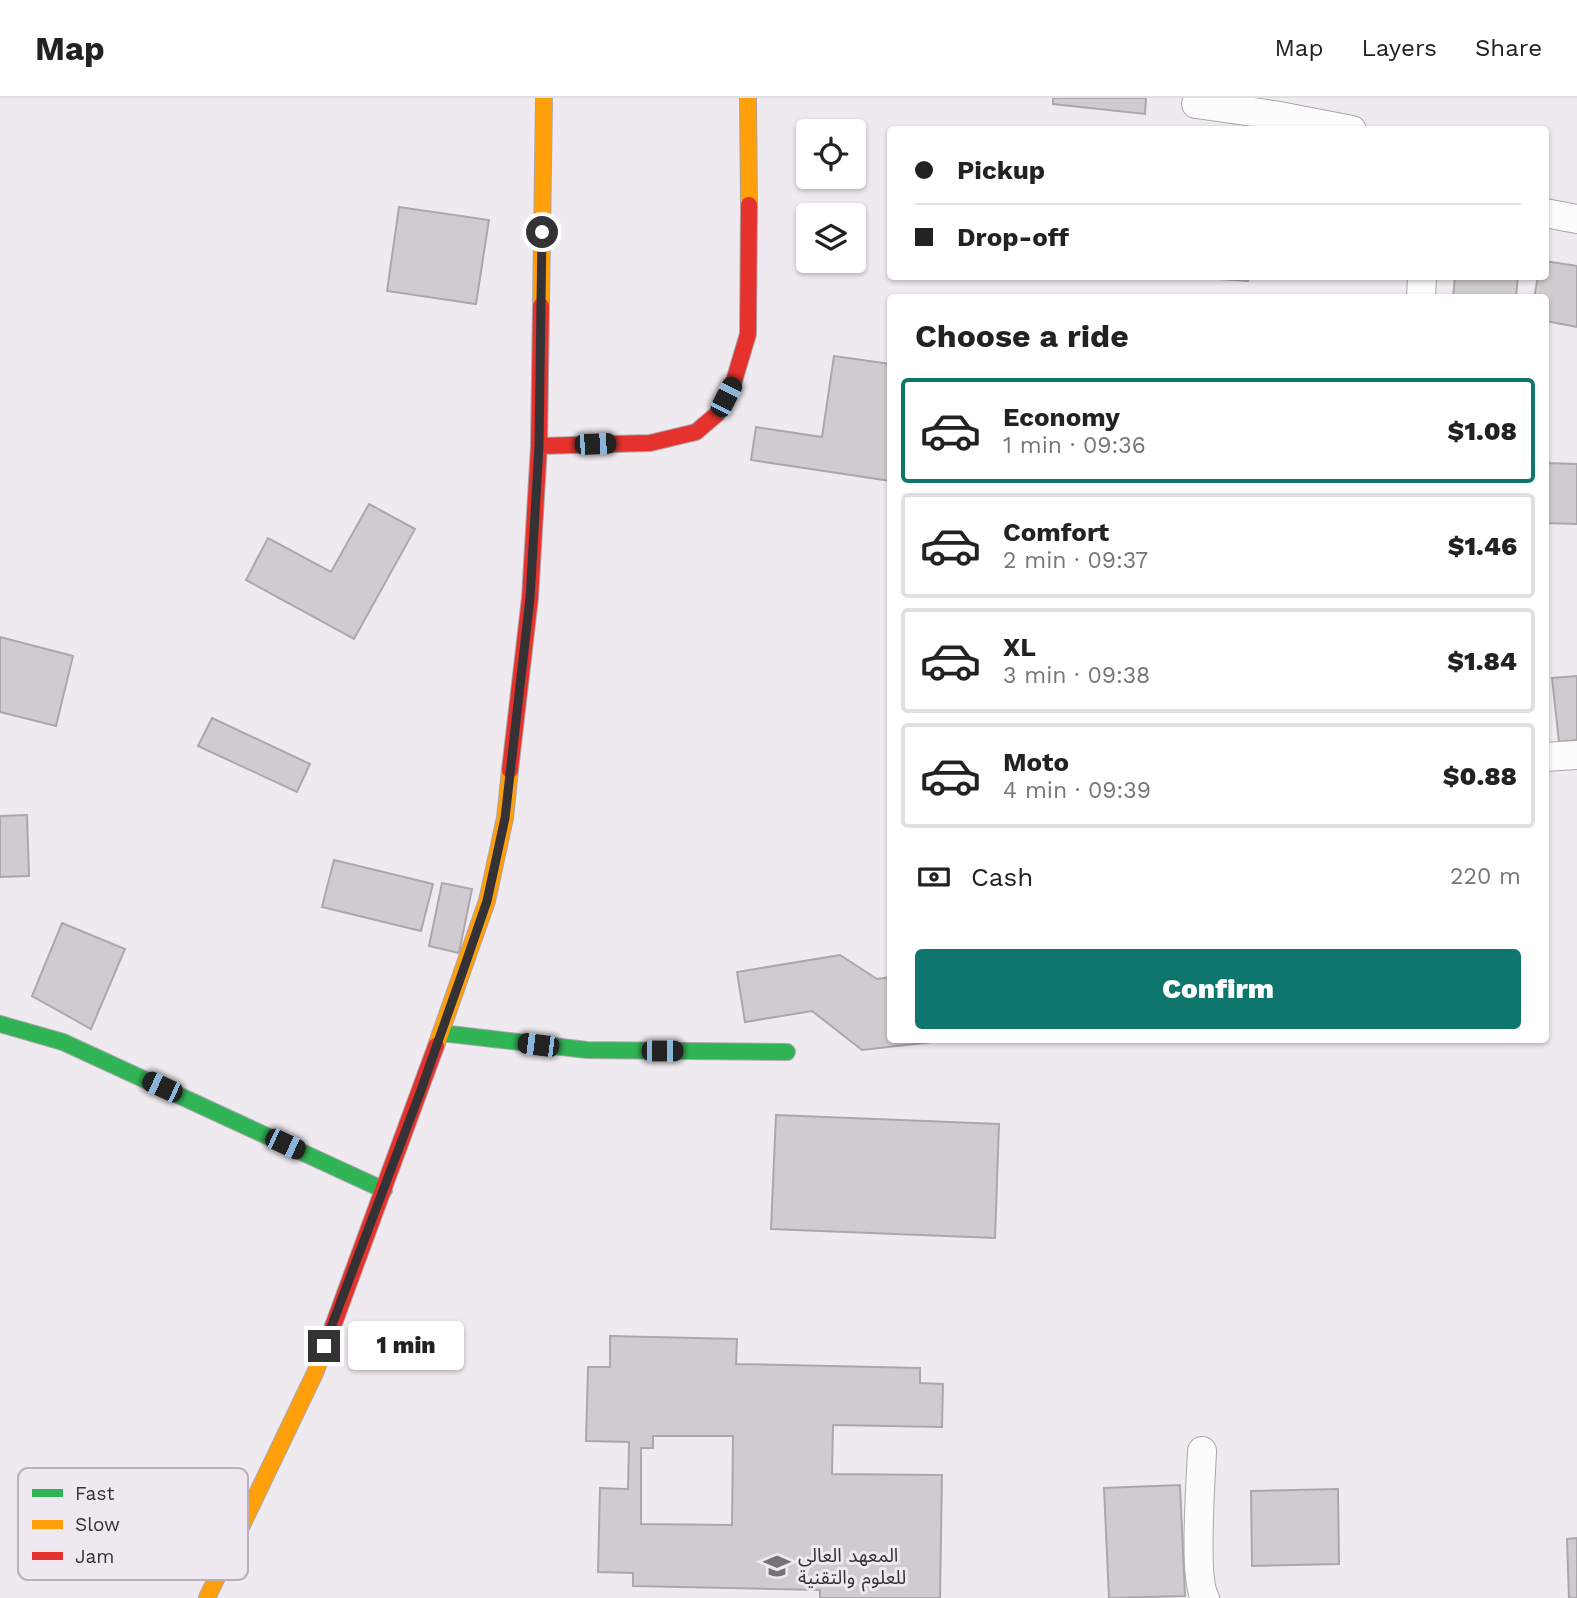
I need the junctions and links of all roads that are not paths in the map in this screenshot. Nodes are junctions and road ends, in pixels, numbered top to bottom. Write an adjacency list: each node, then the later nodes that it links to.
1 (544, 98): 7 (street)
2 (748, 98): 7 (street)
3 (1196, 104): 4 (street)
4 (1331, 126)
5 (1549, 214): 6 (street)
6 (1577, 219)
7 (539, 446): 11 (street)
8 (1577, 755): 9 (street)
9 (1549, 757)
10 (0, 1024): 13 (street)
11 (441, 1033): 12 (street); 13 (street)
12 (788, 1052)
13 (384, 1190): 15 (street)
14 (1202, 1451): 18 (street)
15 (248, 1510)
16 (215, 1580): 17 (street)
17 (206, 1598)
18 (1205, 1598)

